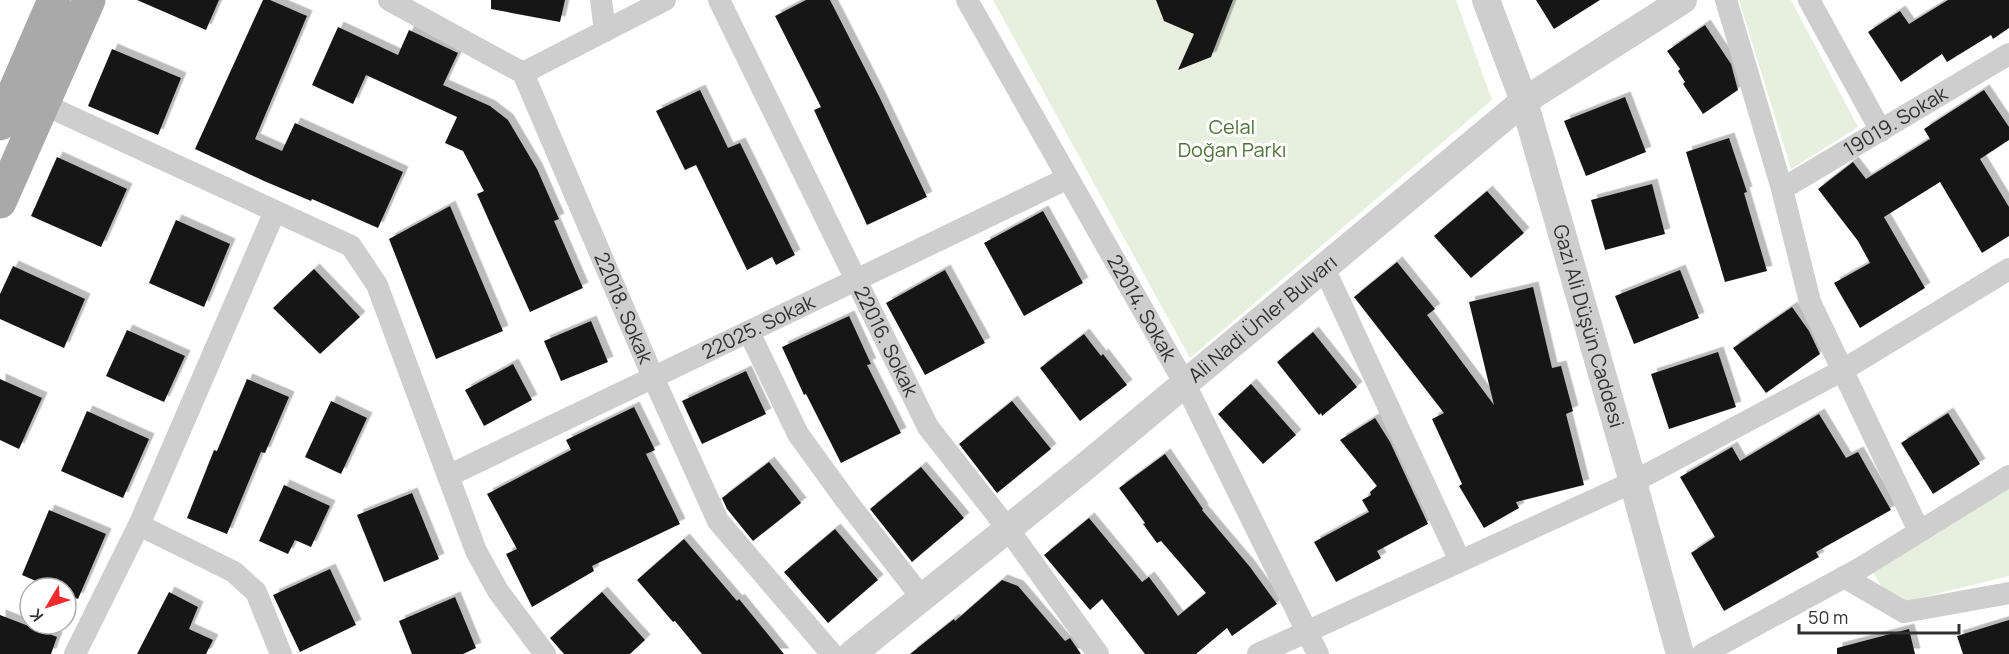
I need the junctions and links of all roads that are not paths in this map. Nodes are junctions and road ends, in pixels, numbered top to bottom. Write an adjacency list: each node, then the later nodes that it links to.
1 (54, 0): 17 (main road)
2 (89, 0): 16 (main road)
3 (389, 0): 14 (street)
4 (601, 0): 12 (street)
5 (665, 0): 12 (street)
6 (719, 0): 25 (street, 22016. Sokak)
7 (967, 0): 19 (street, 22014. Sokak)
8 (1486, 0): 15 (street, Gazi Ali Düşün Caddesi)
9 (1683, 0): 15 (street, Ali Nadi Ünler Bulvarı)
10 (1726, 0): 20 (street)
11 (1809, 0): 18 (street)
12 (605, 31): 14 (street)
13 (2009, 54): 18 (street, 19019. Sokak)
14 (523, 73): 28 (street, 22018. Sokak)
15 (1524, 101): 23 (street, Ali Nadi Ünler Bulvarı); 32 (street, Gazi Ali Düşün Caddesi)
16 (43, 104): 21 (main road); 22 (street)
17 (2, 113)
18 (1881, 130): 20 (street, 19019. Sokak)
19 (1068, 178): 25 (street, 22025. Sokak); 29 (street, 22014. Sokak)
20 (1782, 189): 27 (street)
21 (0, 202)
22 (275, 212): 30 (street); 33 (street)
23 (1324, 268): 29 (street, Ali Nadi Ünler Bulvarı); 36 (street)
24 (2009, 269): 27 (street)
25 (855, 280): 26 (street, 22025. Sokak); 34 (street, 22016. Sokak)
26 (749, 332): 28 (street, 22025. Sokak); 39 (street)
27 (1843, 370): 32 (street); 35 (street)
28 (654, 377): 30 (street, 22025. Sokak); 44 (street, 22018. Sokak)
29 (1185, 384): 34 (street, Ali Nadi Ünler Bulvarı); 40 (street, 22014. Sokak)
30 (448, 476): 43 (street)
31 (2009, 476): 35 (street)
32 (1633, 482): 36 (street); 49 (street, Gazi Ali Düşün Caddesi)
33 (139, 525): 41 (street); 42 (street)
34 (1008, 529): 39 (street, Ali Nadi Ünler Bulvarı); 46 (street, 22016. Sokak)
35 (1919, 531): 37 (street)
36 (1460, 561): 40 (street)
37 (1844, 577): 38 (street); 50 (street)
38 (2009, 593)
39 (923, 599): 45 (street, Ali Nadi Ünler Bulvarı)
40 (1307, 630): 47 (street); 48 (street, 22014. Sokak)
41 (75, 654)
42 (281, 654)
43 (545, 654)
44 (832, 654)
45 (852, 654)
46 (1098, 654)
47 (1258, 654)
48 (1318, 654)
49 (1680, 654)
50 (1703, 654)

